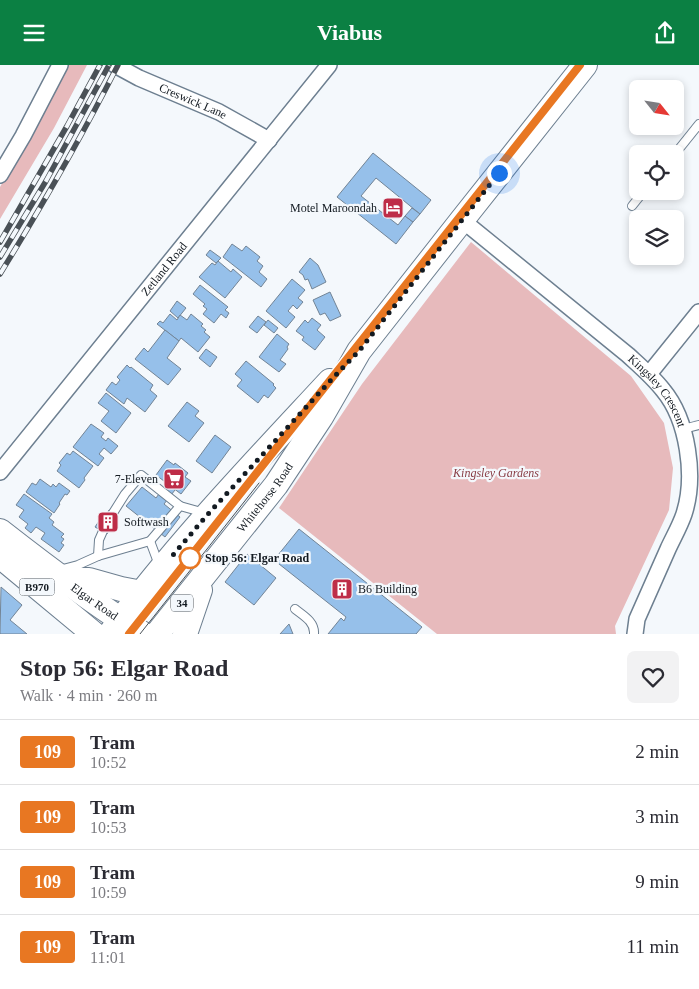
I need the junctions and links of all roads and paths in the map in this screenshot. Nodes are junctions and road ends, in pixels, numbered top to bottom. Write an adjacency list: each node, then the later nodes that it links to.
1 (60, 65): 8 (street)
2 (115, 65): 6 (street, Creswick Lane)
3 (329, 65): 6 (street, Zetland Road)
4 (585, 65): 11 (main road, Whitehorse Road / 34)
5 (699, 124): 7 (lane)
6 (269, 140): 17 (street, Zetland Road)
7 (682, 145)
8 (0, 175)
9 (637, 200): 10 (lane)
10 (632, 206)
11 (462, 219): 13 (main road, Whitehorse Road / 34); 14 (street, Kingsley Crescent)
12 (699, 311): 14 (street)
13 (359, 351): 20 (main road, Whitehorse Road / 34); 27 (main road, Whitehorse Road / 34)
14 (649, 374): 16 (street, Kingsley Crescent)
15 (699, 425): 16 (lane)
16 (683, 429): 38 (street, Kingsley Crescent)
17 (0, 472)
18 (180, 505): 19 (lane); 20 (lane); 23 (lane)
19 (113, 513)
20 (208, 514): 26 (main road, Whitehorse Road / 34)
21 (0, 531): 28 (main road, Elgar Road / B970)
22 (103, 531): 25 (lane)
23 (150, 541): 25 (lane); 26 (lane)
24 (0, 556): 31 (main road, Elgar Road / B970)
25 (98, 556): 28 (lane)
26 (161, 569): 29 (main road, Whitehorse Road / 34)
27 (206, 572): 35 (main road, Whitehorse Road / 34); 36 (main road)
28 (58, 575): 29 (main road); 32 (main road, Elgar Road / B970)
29 (142, 593): 32 (main road, Whitehorse Road / 34)
30 (296, 609): 37 (lane)
31 (74, 626): 33 (main road, Elgar Road / B970)
32 (115, 627): 34 (main road, Elgar Road / B970)
33 (94, 634)
34 (143, 634)
35 (157, 634)
36 (185, 634)
37 (314, 634)
38 (635, 634)

